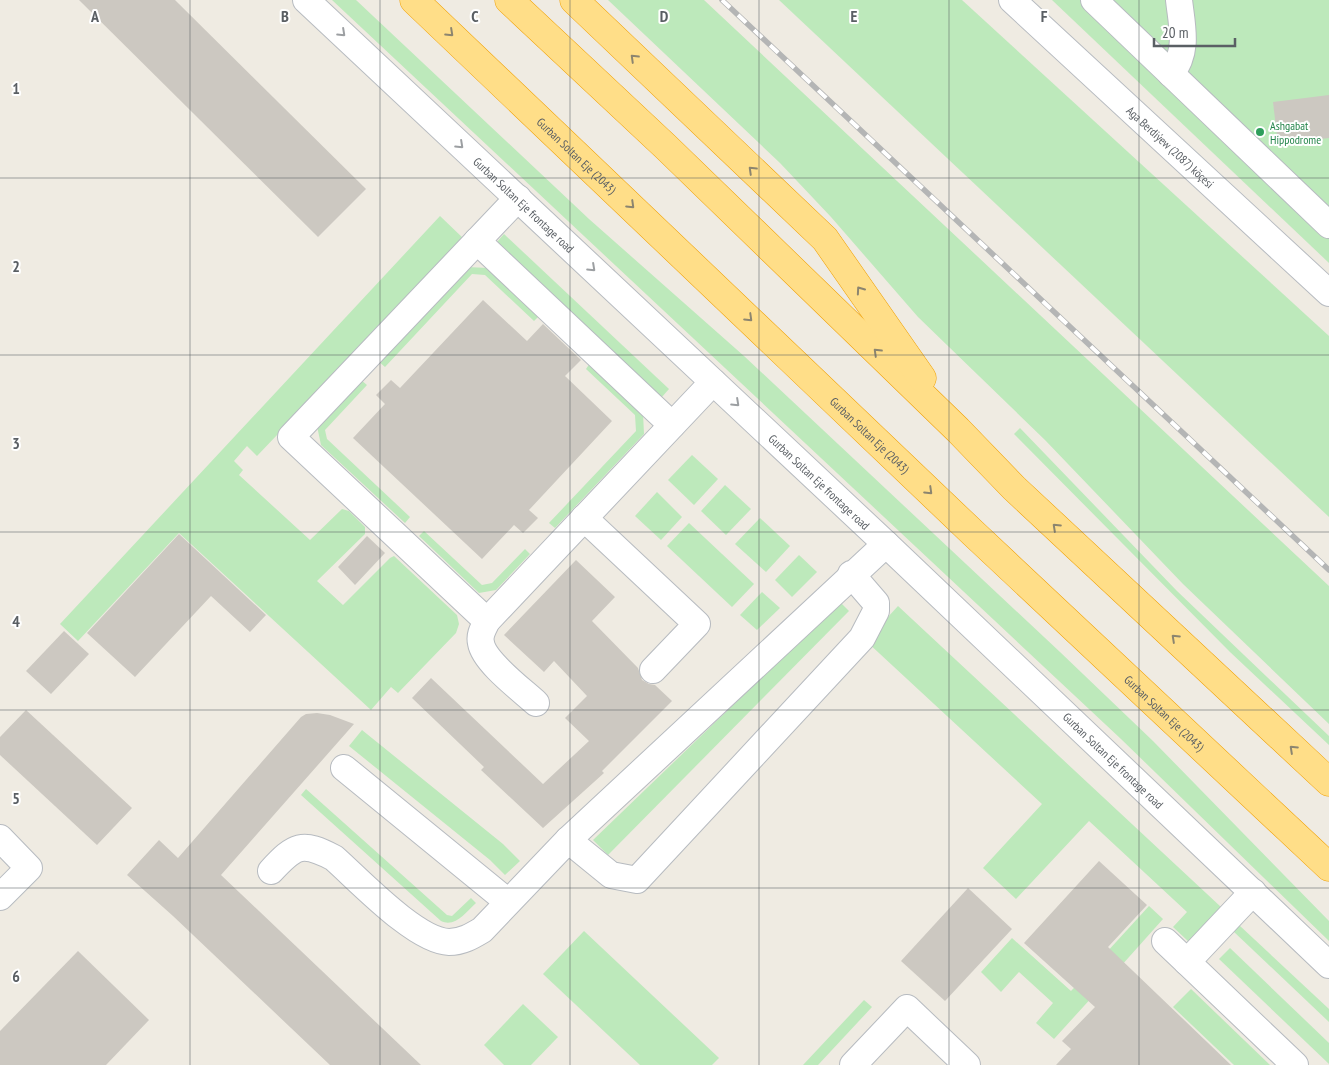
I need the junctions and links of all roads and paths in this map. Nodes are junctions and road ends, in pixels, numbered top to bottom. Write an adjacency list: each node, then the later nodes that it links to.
1 (306, 0): 9 (street, Gurban Soltan Eje frontage road, one-way to 9)
2 (414, 0): 26 (highway, Gurban Soltan Eje (2043), one-way to 26)
3 (509, 0): 15 (highway, one-way to 3)
4 (574, 0): 15 (highway, one-way to 4)
5 (1012, 0): 12 (street, Aga Berdiýew (2087) köçesi)
6 (1094, 0): 8 (street)
7 (1179, 0): 8 (street)
8 (1171, 74): 10 (street)
9 (518, 198): 11 (street); 13 (street, Gurban Soltan Eje frontage road, one-way to 13)
10 (1329, 225)
11 (477, 241): 14 (street); 19 (street)
12 (1329, 293)
13 (713, 382): 14 (street); 17 (street, Gurban Soltan Eje frontage road, one-way to 17)
14 (672, 425): 16 (street)
15 (958, 430): 23 (highway, one-way to 15)
16 (584, 518): 19 (street); 20 (street)
17 (886, 544): 18 (street); 28 (street, Gurban Soltan Eje frontage road)
18 (851, 574): 25 (street); 25 (street)
19 (487, 621): 21 (street)
20 (654, 670)
21 (536, 703)
22 (344, 768): 30 (street)
23 (1329, 782)
24 (0, 838): 29 (street)
25 (568, 840): 30 (street)
26 (1329, 867)
27 (271, 871): 30 (street)
28 (1253, 892): 32 (street); 33 (street, Gurban Soltan Eje frontage road)
29 (0, 897)
30 (508, 902)
31 (1165, 942): 32 (street)
32 (1187, 962): 36 (street)
33 (1329, 965)
34 (853, 1065): 35 (street)
35 (967, 1065)
36 (1295, 1065)

